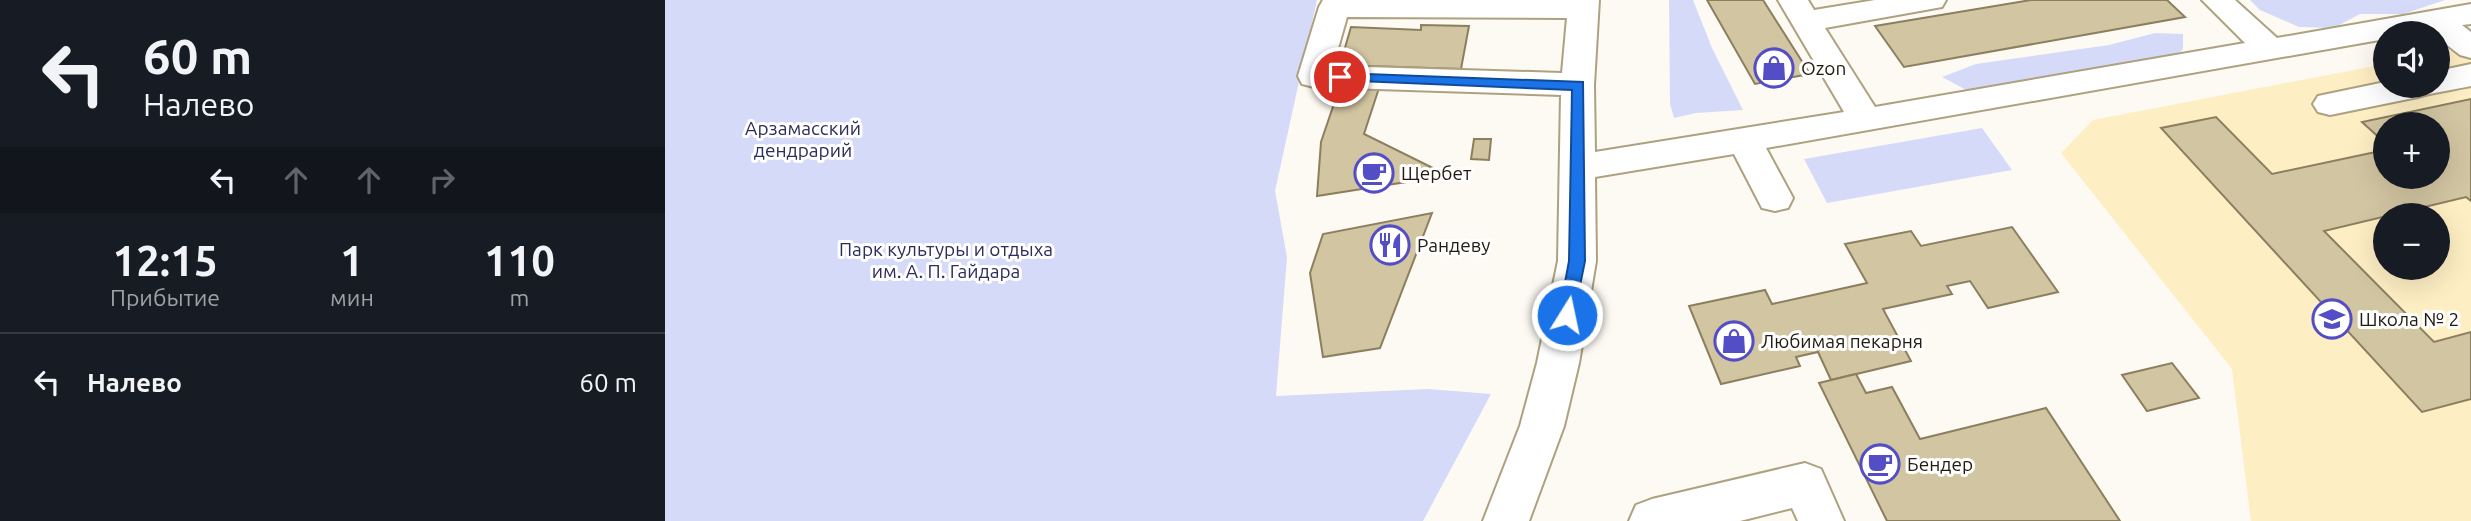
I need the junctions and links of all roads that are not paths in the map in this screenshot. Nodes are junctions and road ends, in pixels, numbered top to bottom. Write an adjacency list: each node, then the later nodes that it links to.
1 (1931, 0): 4 (street)
2 (2217, 0): 10 (street)
3 (1584, 5): 13 (street); 13 (street)
4 (1800, 10): 16 (street)
5 (2471, 14): 6 (street)
6 (2436, 21)
7 (2373, 32): 10 (street)
8 (2450, 32): 9 (street)
9 (2471, 48)
10 (2271, 50): 16 (street)
11 (2471, 75): 12 (street)
12 (2450, 79)
13 (1579, 85): 18 (street)
14 (2373, 95): 15 (street)
15 (2330, 104)
16 (1866, 120): 17 (street)
17 (1745, 141): 18 (street); 19 (street)
18 (1579, 167): 20 (street)
19 (1775, 198)
20 (1506, 521)
21 (1652, 521): 22 (street)
22 (1821, 521)

